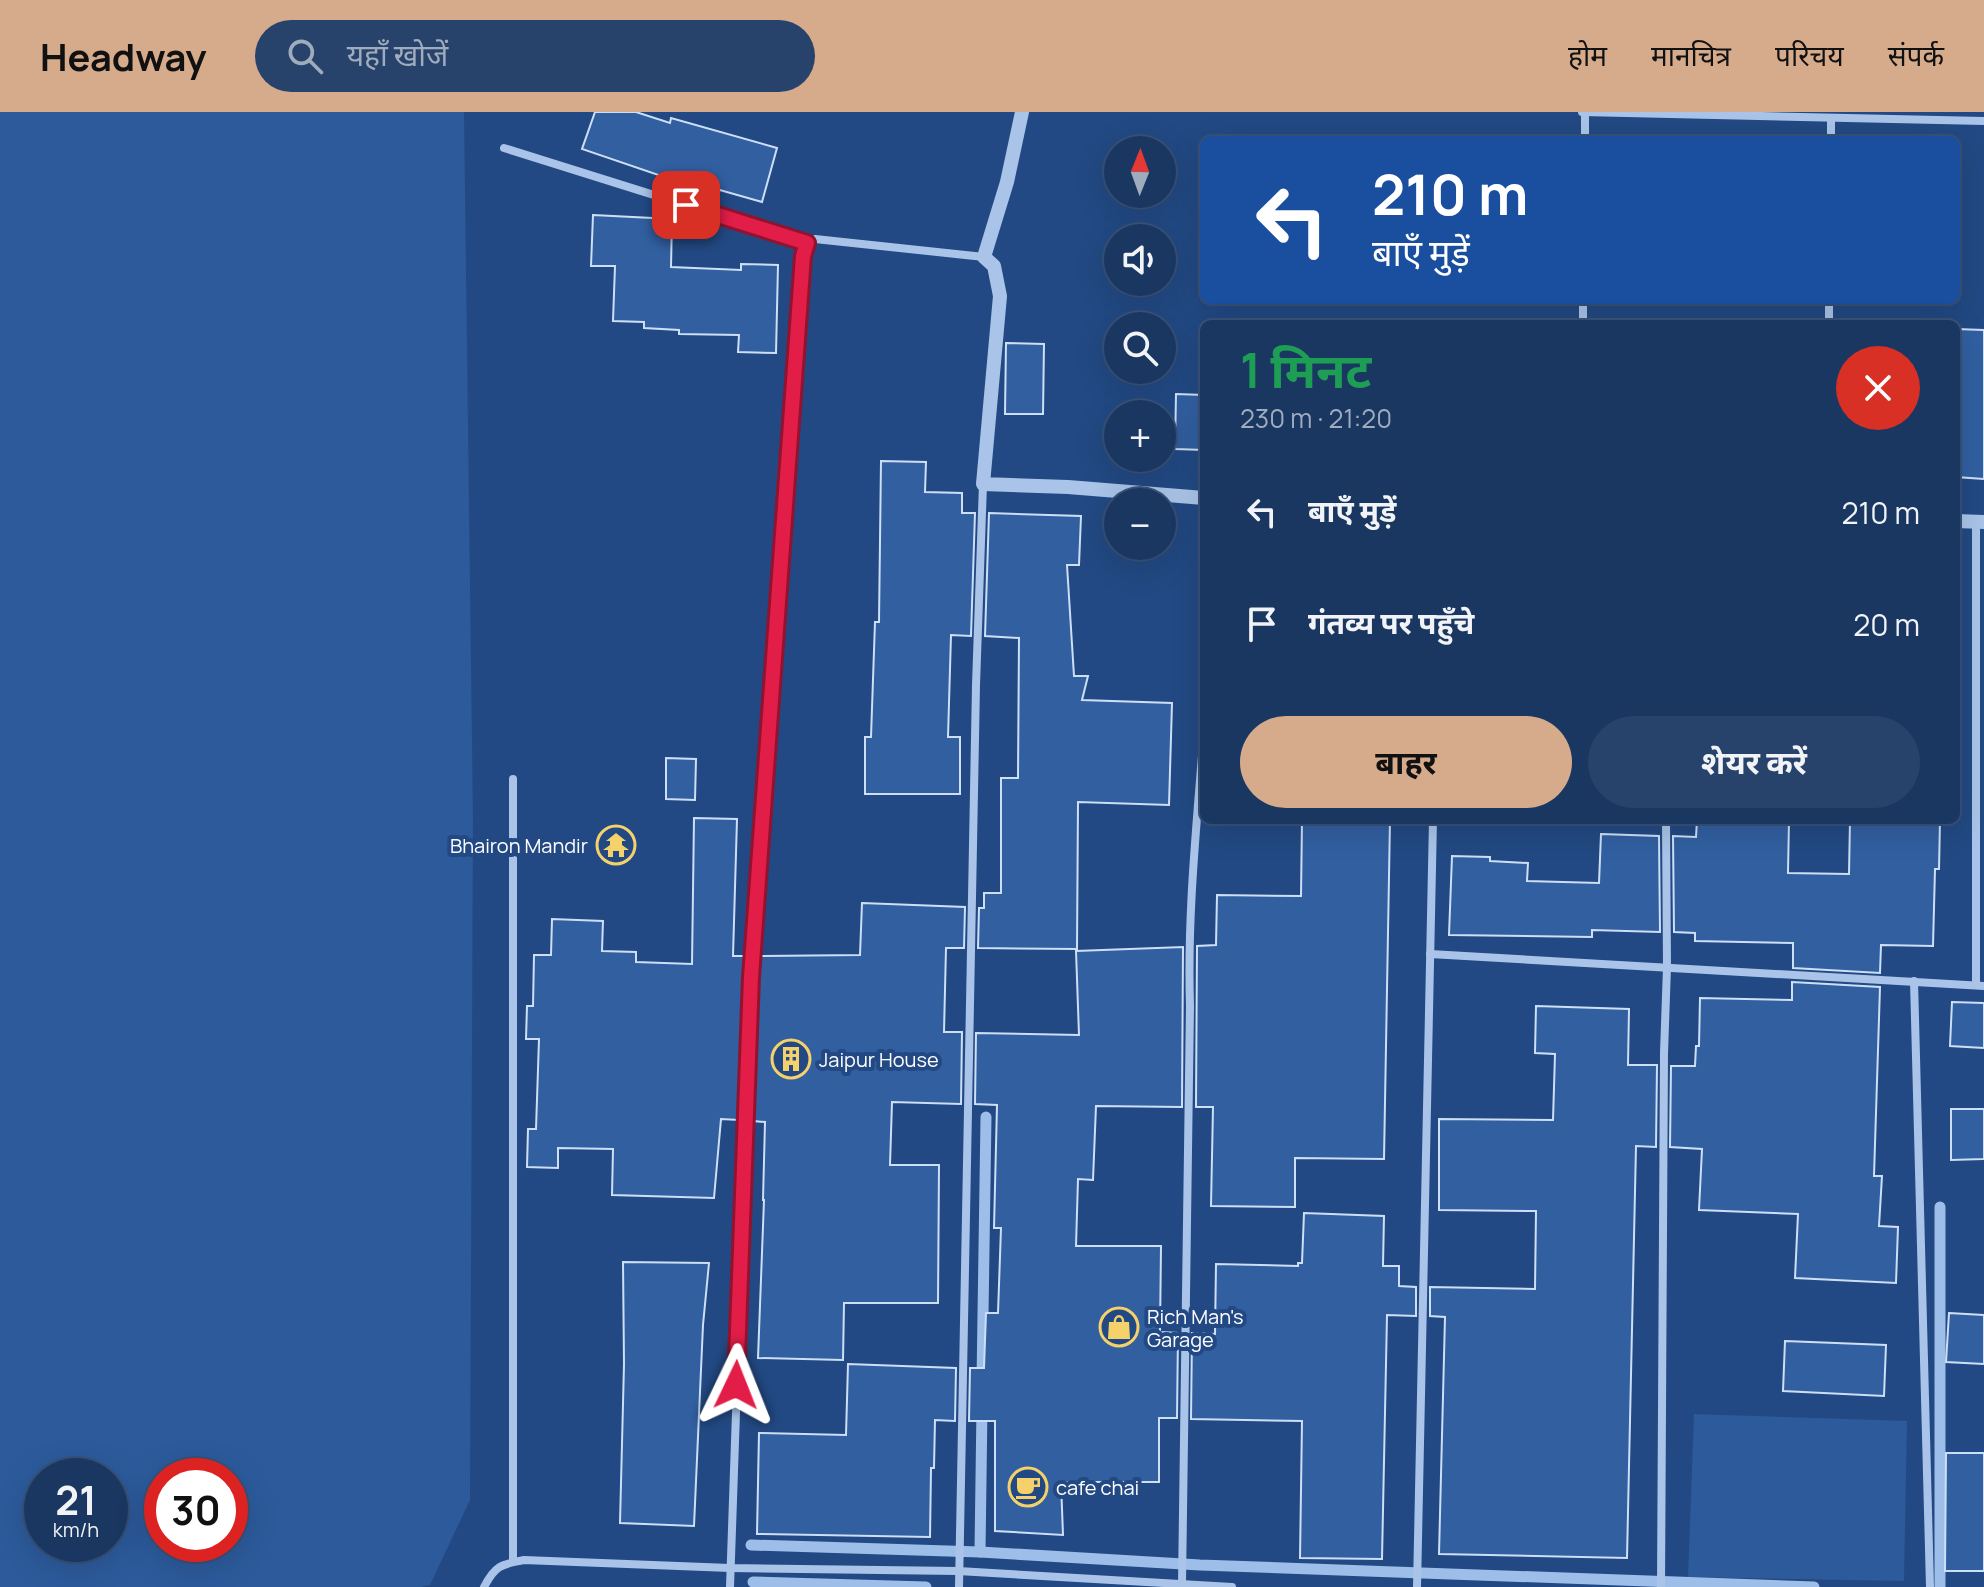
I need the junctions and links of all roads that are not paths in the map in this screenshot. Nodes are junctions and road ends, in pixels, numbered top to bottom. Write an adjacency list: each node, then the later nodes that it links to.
1 (1022, 112): 9 (street)
2 (1583, 112): 3 (street); 5 (street)
3 (1831, 119): 4 (street); 6 (street)
4 (1984, 121)
5 (1585, 136)
6 (1831, 136)
7 (504, 148): 8 (street)
8 (807, 243): 9 (street); 23 (street)
9 (984, 257): 10 (street)
10 (983, 484): 11 (street); 24 (street)
11 (1200, 498)
12 (1960, 521): 13 (street)
13 (1980, 522): 21 (street)
14 (513, 779): 22 (street)
15 (1200, 786): 25 (street)
16 (1433, 824): 18 (street)
17 (1666, 824): 19 (street)
18 (1430, 954): 19 (street); 30 (street)
19 (1667, 967): 20 (street); 31 (street)
20 (1914, 981): 21 (street); 32 (street)
21 (1980, 986)
22 (513, 1562): 23 (street); 26 (street)
23 (730, 1568): 24 (street); 27 (street)
24 (958, 1569): 25 (street); 28 (street)
25 (1182, 1584): 29 (street)
26 (484, 1587)
27 (730, 1587)
28 (959, 1587)
29 (1232, 1587)
30 (1417, 1587)
31 (1661, 1587)
32 (1930, 1587)

